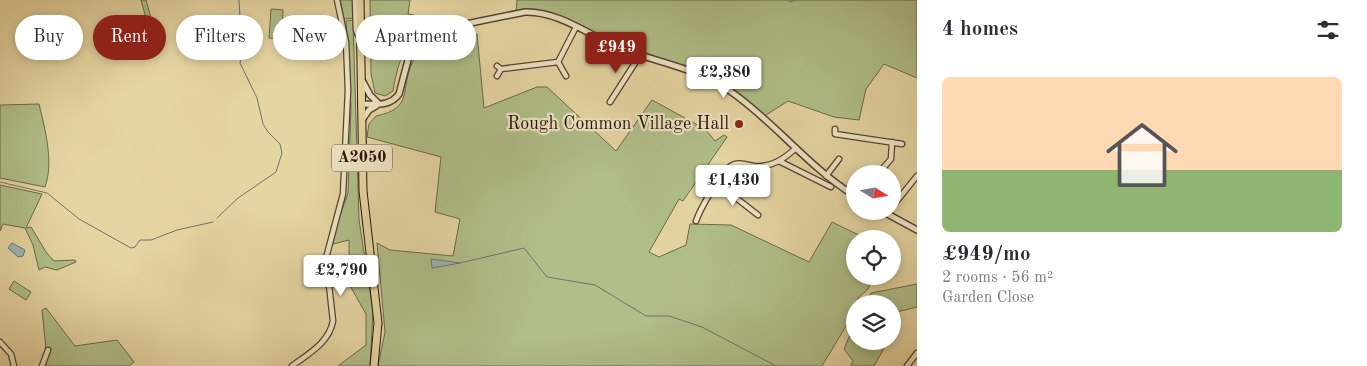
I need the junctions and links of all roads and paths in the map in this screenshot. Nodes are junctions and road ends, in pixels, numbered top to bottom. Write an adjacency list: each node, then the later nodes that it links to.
1 (338, 0): 40 (street)
2 (355, 0): 6 (street)
3 (360, 0): 4 (main road, A2050)
4 (360, 15)
5 (576, 27): 7 (street); 9 (street); 15 (street)
6 (356, 30)
7 (639, 53): 13 (street); 20 (street)
8 (361, 60): 12 (main road, A2050)
9 (558, 62): 10 (street); 11 (street)
10 (497, 76)
11 (566, 76)
12 (361, 77): 14 (main road, A2050); 15 (street)
13 (610, 102)
14 (361, 104): 15 (street); 16 (main road, A2050)
15 (379, 104): 16 (street)
16 (361, 121): 41 (main road, A2050)
17 (835, 129): 18 (street)
18 (892, 142): 19 (street); 23 (street)
19 (902, 144)
20 (796, 148): 22 (street); 24 (street)
21 (839, 159): 24 (street)
22 (779, 161): 26 (street); 27 (street)
23 (885, 165)
24 (825, 175): 26 (street); 29 (street)
25 (917, 176): 30 (street)
26 (821, 181): 28 (street)
27 (718, 184): 31 (street); 33 (street)
28 (832, 187)
29 (846, 190)
30 (901, 196)
31 (758, 215)
32 (900, 220): 34 (street)
33 (696, 221)
34 (917, 230)
35 (0, 342): 38 (street)
36 (48, 350): 39 (street)
37 (917, 352): 42 (street)
38 (14, 366)
39 (42, 366)
40 (292, 366)
41 (374, 366)
42 (907, 366)

